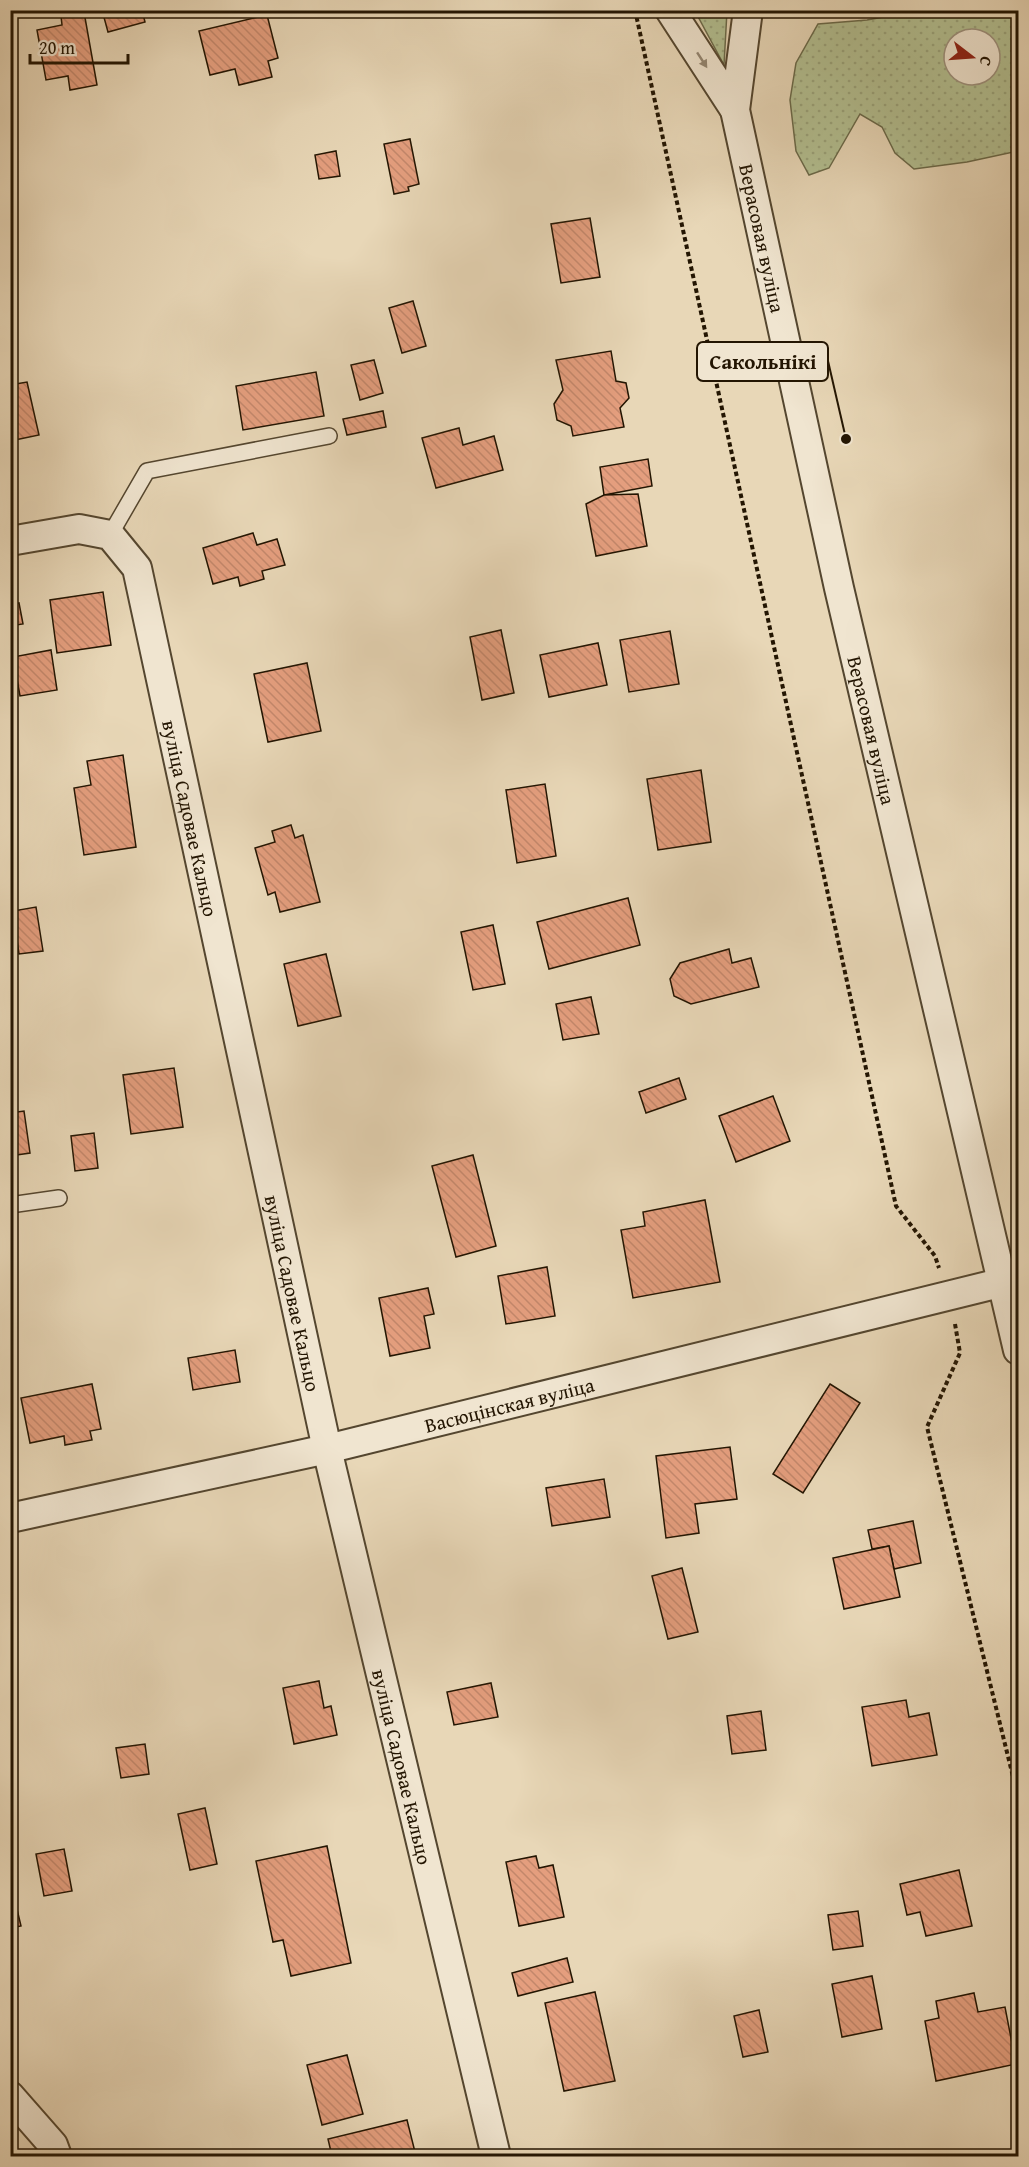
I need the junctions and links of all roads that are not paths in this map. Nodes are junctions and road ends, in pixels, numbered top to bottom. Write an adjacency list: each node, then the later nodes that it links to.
1 (670, 10): 3 (street, Верасовая вуліца, one-way to 3)
2 (748, 10): 3 (street, Верасовая вуліца)
3 (735, 111): 9 (street, Верасовая вуліца)
4 (329, 436): 5 (lane)
5 (110, 536): 6 (street); 11 (street, вуліца Садовае Кальцо)
6 (10, 541)
7 (59, 1198): 8 (lane)
8 (10, 1205)
9 (1004, 1282): 10 (street, Верасовая вуліца); 11 (street, Васюцінская вуліца)
10 (1018, 1350)
11 (327, 1449): 12 (street, Васюцінская вуліца); 15 (street, вуліца Садовае Кальцо)
12 (10, 1518)
13 (10, 2096): 14 (street)
14 (57, 2157)
15 (496, 2157)

